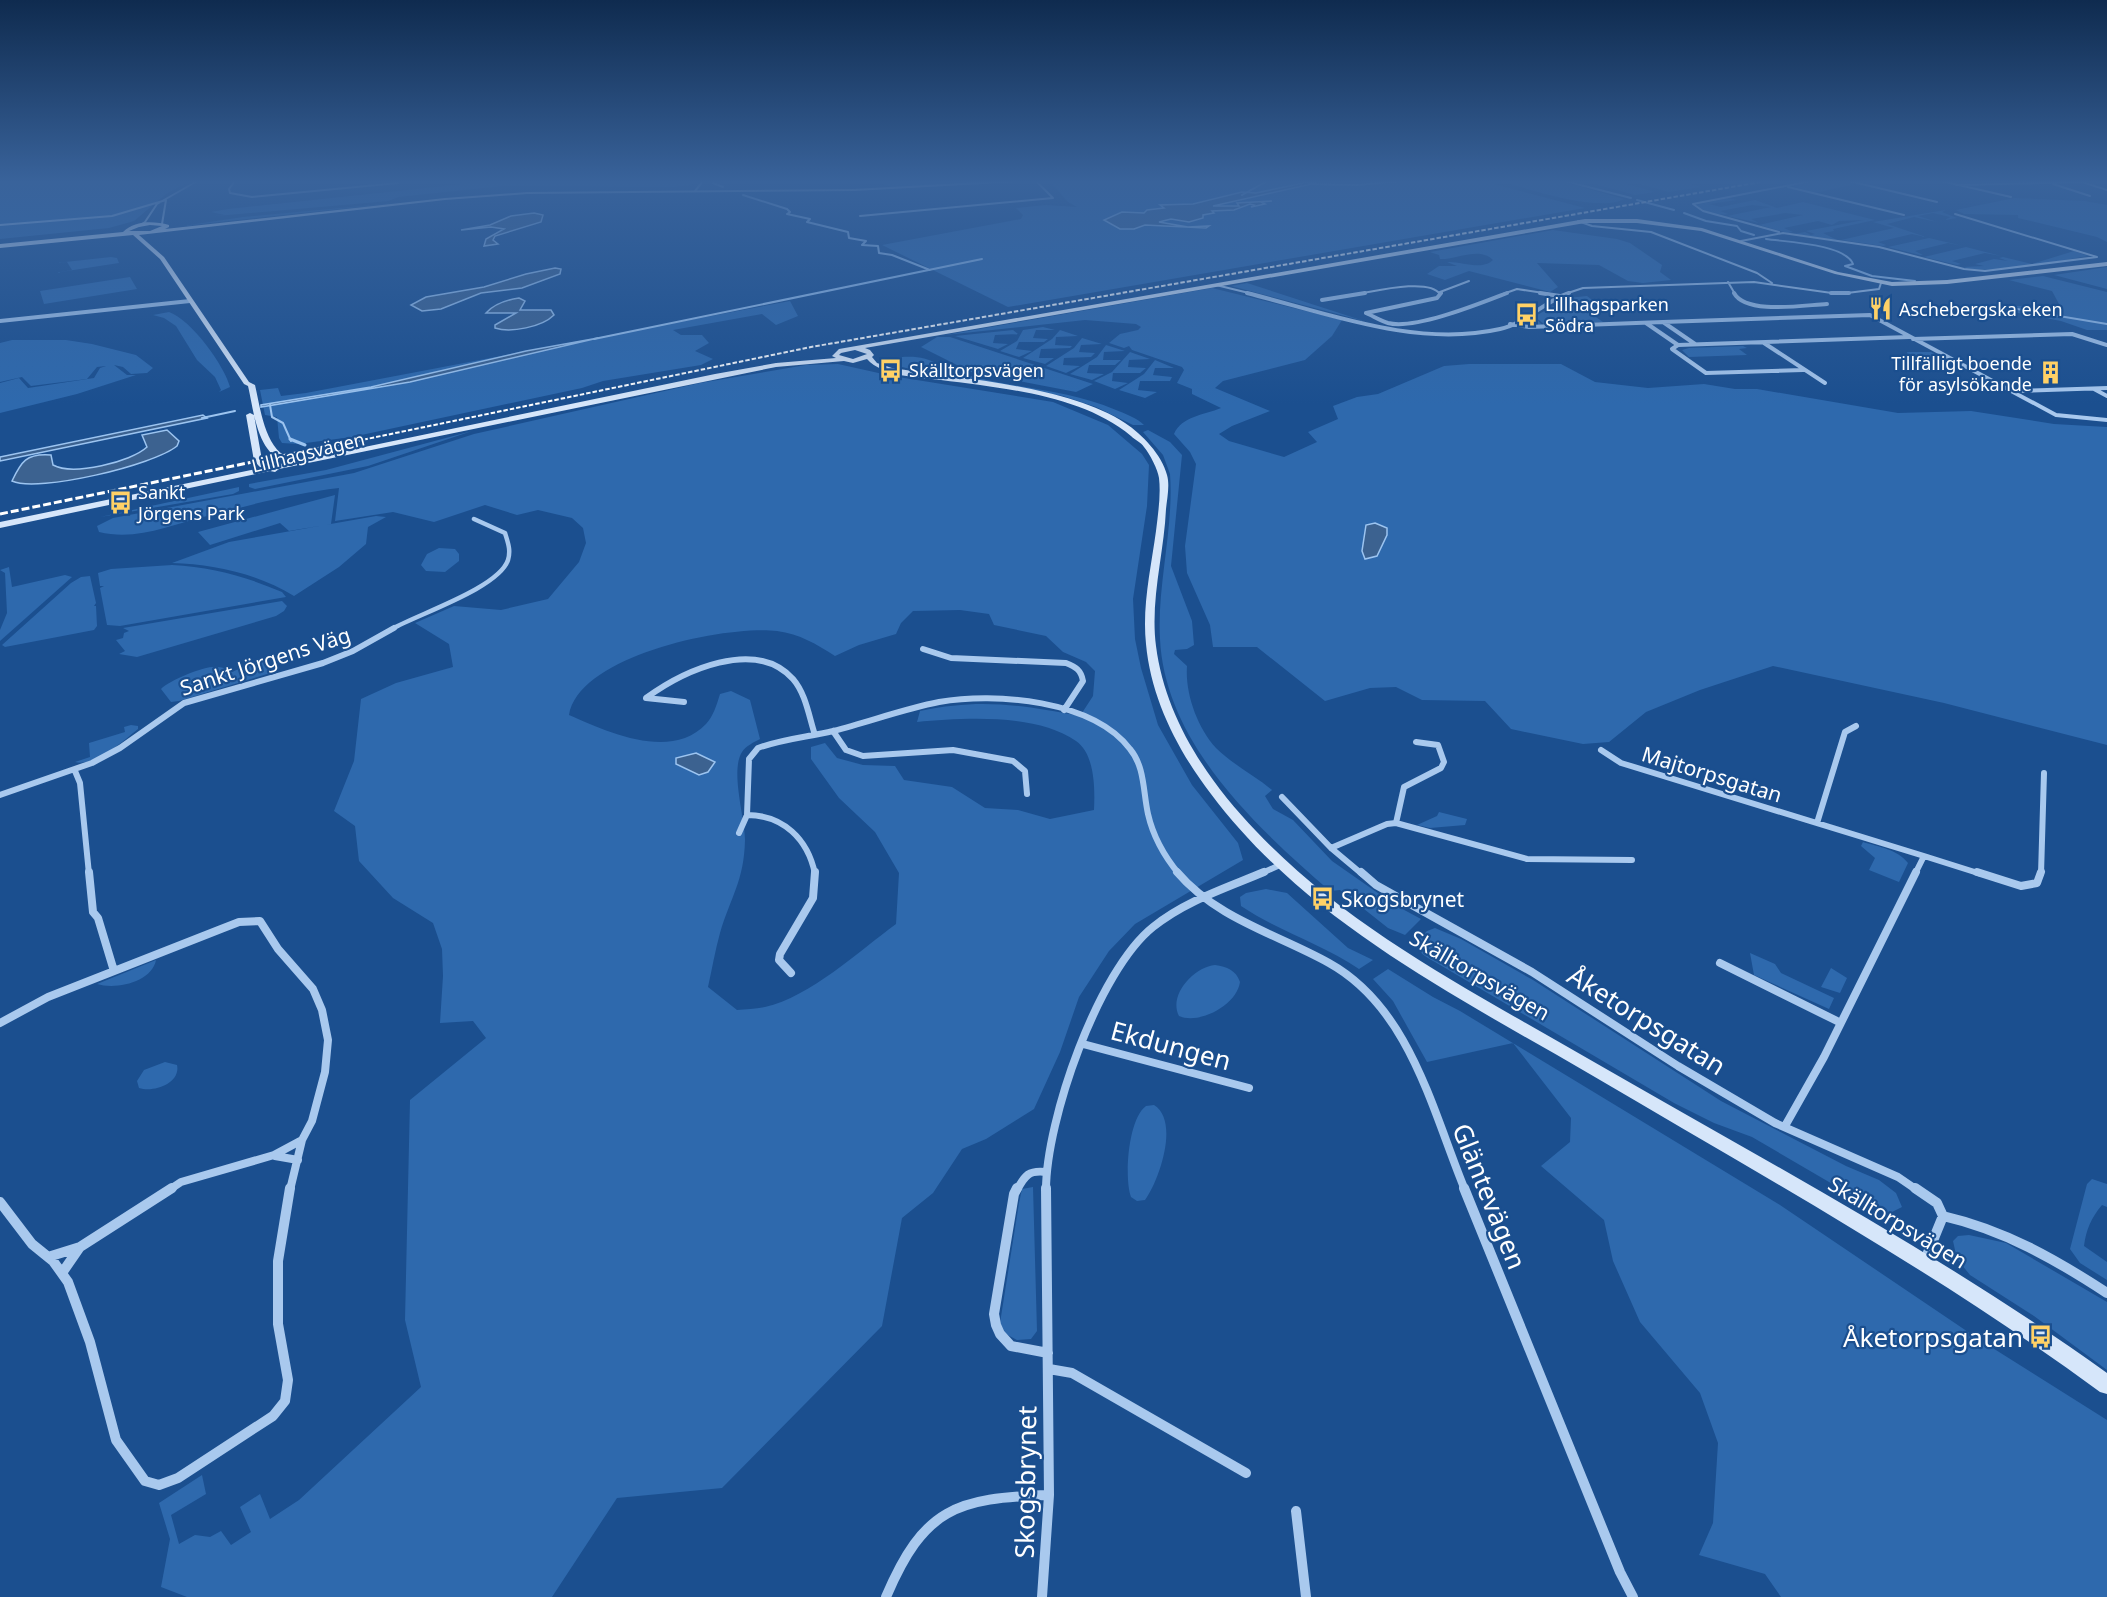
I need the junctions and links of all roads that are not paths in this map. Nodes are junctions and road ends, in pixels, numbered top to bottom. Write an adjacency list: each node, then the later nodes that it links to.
1 (158, 255): 8 (street)
2 (164, 255): 8 (street)
3 (1388, 255): 14 (street, Lillhagsvägen)
4 (1709, 255): 12 (street)
5 (1782, 255): 13 (street, Lillhagsvägen)
6 (1910, 255): 7 (street)
7 (2089, 255)
8 (162, 258): 18 (street)
9 (2107, 264): 13 (street, Lillhagsvägen)
10 (1469, 281): 15 (street)
11 (1728, 282): 12 (street); 16 (street); 19 (street)
12 (1773, 283): 13 (street)
13 (1881, 283)
14 (1216, 285): 23 (street); 25 (street, Lillhagsvägen)
15 (1440, 292): 16 (street); 17 (street)
16 (1560, 297): 23 (street)
17 (1322, 300)
18 (190, 301): 20 (street); 38 (street)
19 (1827, 304)
20 (0, 321)
21 (1663, 322): 22 (street); 24 (street); 28 (street)
22 (1646, 323): 23 (street); 27 (street)
23 (1510, 324)
24 (1911, 338): 26 (street); 29 (street); 42 (street)
25 (908, 339): 30 (street, Lillhagsvägen); 32 (street, Lillhagsvägen)
26 (1763, 342): 28 (street); 37 (street)
27 (1678, 345): 28 (street); 37 (street)
28 (1696, 345)
29 (2107, 345)
30 (855, 348): 31 (street, Lillhagsvägen); 32 (street)
31 (837, 352): 33 (street); 35 (street, Lillhagsvägen)
32 (870, 355): 34 (street, Lillhagsvägen); 36 (street, Skälltorpsvägen)
33 (841, 360): 34 (street, Lillhagsvägen); 35 (street, Lillhagsvägen)
34 (851, 361): 36 (street, Skälltorpsvägen)
35 (776, 365): 45 (street, Lillhagsvägen)
36 (891, 370): 75 (street, Skälltorpsvägen)
37 (1803, 370): 39 (street)
38 (246, 383): 47 (street); 48 (street)
39 (1825, 383)
40 (2093, 388): 41 (street); 42 (street); 43 (street)
41 (2107, 388)
42 (2012, 391): 44 (street)
43 (2107, 396)
44 (2107, 420)
45 (480, 426): 46 (street, Lillhagsvägen); 50 (street, Lillhagsvägen)
46 (346, 453): 47 (street); 49 (street, Lillhagsvägen)
47 (278, 457): 49 (street)
48 (258, 461): 49 (street); 51 (street)
49 (273, 470): 50 (street); 51 (street, Lillhagsvägen); 52 (street)
50 (288, 474): 52 (street, Lillhagsvägen)
51 (241, 476): 54 (street, Lillhagsvägen)
52 (168, 498): 54 (street, Lillhagsvägen)
53 (474, 519): 63 (street, Sankt Jörgens Väg)
54 (0, 529)
55 (923, 650): 57 (street)
56 (684, 702): 60 (street)
57 (1064, 710): 59 (street, Gläntevägen); 76 (street, Gläntevägen)
58 (1856, 726): 70 (street)
59 (832, 731): 60 (street, Gläntevägen); 65 (street)
60 (815, 735): 68 (street, Gläntevägen)
61 (1416, 742): 69 (street)
62 (1600, 750): 70 (street, Majtorpsgatan)
63 (75, 771): 66 (street, Sankt Jörgens Väg); 78 (street)
64 (2044, 773): 73 (street, Majtorpsgatan)
65 (1027, 794)
66 (0, 795)
67 (1282, 797): 72 (street, Åketorpsgatan)
68 (747, 815): 71 (street); 79 (street)
69 (1396, 823): 72 (street); 74 (street)
70 (1817, 823): 73 (street, Majtorpsgatan)
71 (739, 833)
72 (1331, 848): 84 (street, Åketorpsgatan)
73 (1923, 856): 80 (street)
74 (1632, 860)
75 (1283, 864): 76 (street, Skogsbrynet); 93 (street, Skälltorpsvägen)
76 (1205, 898): 82 (street, Skogsbrynet); 105 (street, Gläntevägen)
77 (1720, 963): 80 (street)
78 (114, 971): 81 (street); 85 (street)
79 (791, 973)
80 (1839, 1022): 84 (street)
81 (0, 1023)
82 (1083, 1044): 83 (street, Ekdungen); 88 (street, Skogsbrynet)
83 (1250, 1088)
84 (1785, 1126): 90 (street, Åketorpsgatan)
85 (302, 1140): 86 (street); 87 (street)
86 (274, 1155): 87 (street); 91 (street)
87 (298, 1160): 94 (street)
88 (1046, 1172): 96 (street, Skogsbrynet); 96 (street)
89 (0, 1203): 92 (street)
90 (1943, 1216): 93 (street); 95 (street)
91 (80, 1247): 92 (street); 94 (street)
92 (48, 1257): 94 (street)
93 (1924, 1263): 98 (street, Skälltorpsvägen)
94 (62, 1273)
95 (2107, 1293)
96 (1048, 1353): 97 (street, Skogsbrynet)
97 (1049, 1369): 99 (street); 100 (street, Skogsbrynet)
98 (2107, 1384)
99 (1246, 1473)
100 (1049, 1495): 102 (street); 103 (street, Skogsbrynet)
101 (1296, 1511): 104 (street)
102 (886, 1597)
103 (1042, 1597)
104 (1306, 1597)
105 (1633, 1597)

